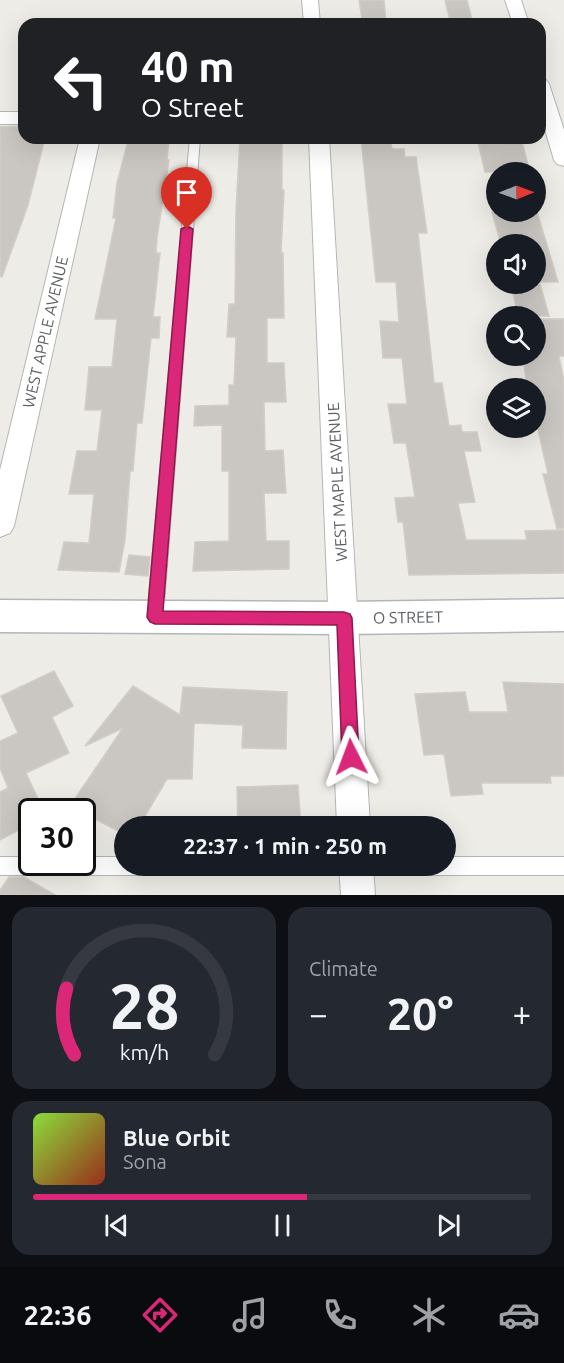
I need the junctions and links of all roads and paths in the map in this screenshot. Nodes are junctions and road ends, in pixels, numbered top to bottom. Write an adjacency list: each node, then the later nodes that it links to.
1 (310, 0): 3 (street)
2 (513, 0): 4 (street)
3 (312, 18)
4 (519, 18)
5 (551, 109): 11 (street)
6 (0, 118): 7 (street)
7 (18, 118)
8 (89, 144): 12 (street, WEST APPLE AVENUE)
9 (194, 144): 15 (lane)
10 (319, 144): 16 (street, WEST MAPLE AVENUE)
11 (564, 160)
12 (0, 526)
13 (564, 615): 16 (street, O STREET)
14 (0, 616): 15 (street, O STREET)
15 (155, 617): 16 (street, O STREET)
16 (344, 618): 17 (street, WEST MAPLE AVENUE)
17 (354, 816)
18 (0, 866): 19 (lane)
19 (114, 866)
20 (456, 866): 21 (lane)
21 (564, 866)
22 (356, 876): 23 (street)
23 (357, 895)

